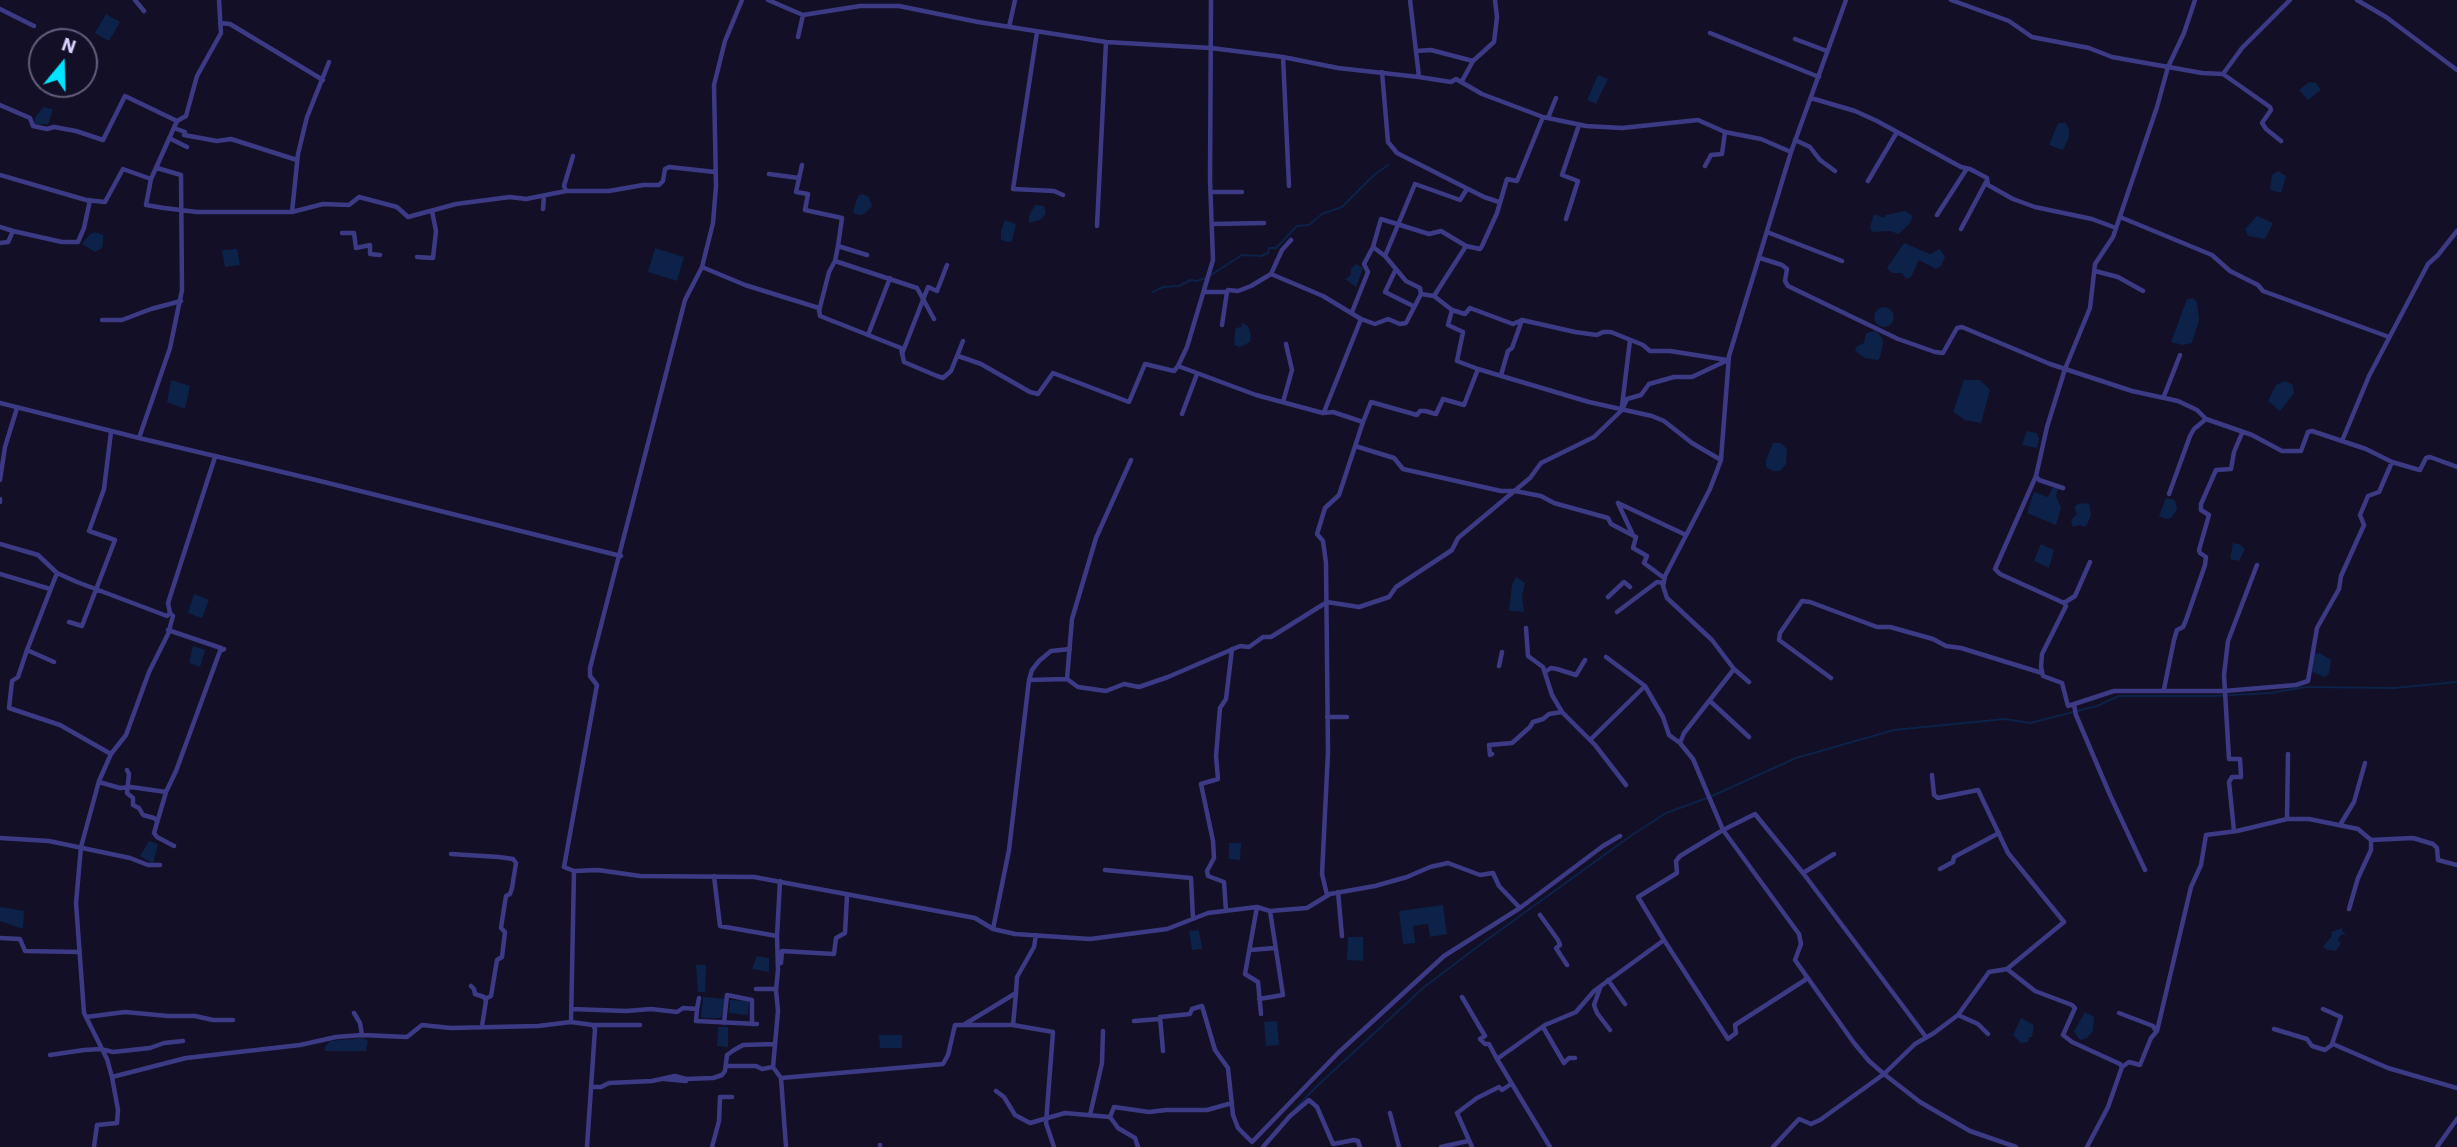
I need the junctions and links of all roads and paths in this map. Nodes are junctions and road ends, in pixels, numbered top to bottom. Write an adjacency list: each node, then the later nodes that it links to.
1 (135, 0): 16 (street)
2 (219, 0): 18 (street)
3 (742, 0): 61 (street)
4 (768, 0): 17 (street)
5 (1015, 0): 20 (street)
6 (1211, 0): 26 (street)
7 (1410, 0): 27 (street)
8 (1495, 0): 30 (street)
9 (1846, 0): 28 (street)
10 (1951, 0): 32 (street)
11 (2194, 0): 32 (street)
12 (2290, 0): 35 (street)
13 (2357, 0): 33 (street)
14 (880, 3): 17 (street); 20 (street)
15 (0, 9): 19 (street)
16 (144, 11)
17 (803, 15): 23 (street)
18 (220, 23): 38 (street); 44 (street)
19 (34, 26)
20 (1009, 27): 21 (street)
21 (1037, 32): 25 (street); 74 (street)
22 (1710, 33): 37 (street)
23 (798, 37)
24 (1795, 39): 28 (street)
25 (1106, 42): 26 (street); 87 (street)
26 (1211, 48): 29 (street); 71 (street)
27 (1416, 51): 30 (street); 36 (street)
28 (1828, 51): 37 (street)
29 (1283, 57): 34 (street); 68 (street)
30 (1474, 61): 39 (street)
31 (329, 62): 38 (street)
32 (2168, 67): 35 (street); 82 (street)
33 (2457, 70)
34 (1382, 72): 36 (street); 69 (street)
35 (2223, 74): 51 (street)
36 (1419, 77): 39 (street)
37 (1819, 77): 41 (street)
38 (323, 80): 55 (street)
39 (1462, 81): 43 (street)
40 (1556, 98): 43 (street)
41 (1811, 98): 48 (street); 50 (street)
42 (0, 105): 44 (street)
43 (1545, 118): 45 (street); 76 (street)
44 (177, 121): 46 (street)
45 (1579, 125): 47 (street); 83 (street)
46 (174, 128): 49 (street); 55 (street)
47 (1725, 132): 53 (street); 57 (street)
48 (1897, 132): 59 (street); 67 (street)
49 (169, 138): 52 (street); 58 (street)
50 (1795, 140): 53 (street); 60 (street)
51 (2281, 141)
52 (187, 147)
53 (1791, 152): 93 (street)
54 (573, 156): 70 (street)
55 (298, 160): 80 (street)
56 (802, 165): 65 (street)
57 (1704, 166)
58 (157, 168): 64 (street); 78 (street)
59 (1966, 170): 66 (street); 81 (street)
60 (1835, 171)
61 (715, 172): 70 (street); 108 (street)
62 (769, 174): 65 (street)
63 (0, 176): 75 (street)
64 (151, 178): 75 (street); 78 (street)
65 (799, 178): 97 (street)
66 (1987, 178): 89 (street); 90 (street)
67 (1868, 181)
68 (1289, 186)
69 (1467, 189): 76 (street); 86 (street)
70 (566, 191): 73 (street)
71 (1211, 192): 72 (street); 85 (street)
72 (1242, 192)
73 (544, 195): 77 (street); 79 (street)
74 (1063, 195)
75 (90, 200): 91 (street)
76 (1500, 202): 98 (street)
77 (543, 209)
78 (181, 210): 80 (street); 118 (street)
79 (432, 211): 80 (street); 103 (street)
80 (292, 212)
81 (1937, 215)
82 (2120, 217): 89 (street); 130 (street)
83 (1566, 219)
84 (1264, 223): 85 (street)
85 (1212, 224): 114 (street)
86 (1397, 225): 98 (street); 99 (street); 102 (street)
87 (1097, 226)
88 (0, 227): 91 (street)
89 (2116, 228): 110 (street)
90 (1961, 229)
91 (13, 231): 96 (street)
92 (2457, 231): 130 (street)
93 (1767, 232): 104 (street); 106 (street)
94 (342, 233): 100 (street)
95 (1291, 240): 111 (street)
96 (0, 243)
97 (838, 246): 101 (street); 105 (street)
98 (1466, 246): 117 (street)
99 (1373, 247): 102 (street); 123 (street)
100 (380, 255)
101 (867, 256)
102 (1385, 256): 109 (street)
103 (417, 257)
104 (1760, 258): 137 (street); 140 (street)
105 (835, 261): 112 (street); 122 (street)
106 (1842, 261)
107 (947, 265): 119 (street)
108 (702, 267): 122 (street); 170 (street)
109 (1396, 269): 116 (street); 120 (street)
110 (2095, 271): 113 (street); 140 (street)
111 (1271, 274): 115 (street); 123 (street)
112 (890, 278): 119 (street); 129 (street)
113 (2143, 291)
114 (1206, 292): 115 (street); 138 (street)
115 (1227, 292): 128 (street)
116 (1421, 294): 117 (street); 120 (street)
117 (1434, 296): 121 (street)
118 (181, 301): 126 (street); 154 (street)
119 (924, 302): 124 (street); 134 (street)
120 (1413, 306): 125 (street)
121 (1452, 310): 127 (street); 139 (street)
122 (819, 312): 129 (street)
123 (1352, 312): 125 (street)
124 (934, 319)
125 (1361, 319): 148 (street)
126 (102, 320)
127 (1522, 320): 131 (street); 142 (street)
128 (1222, 325)
129 (869, 335): 134 (street)
130 (2389, 337): 155 (street)
131 (1630, 340): 137 (street); 147 (street)
132 (963, 341): 136 (street)
133 (1286, 344): 144 (street)
134 (902, 355): 136 (street)
135 (2179, 355): 143 (street)
136 (958, 356): 138 (street)
137 (1728, 360): 147 (street); 159 (street)
138 (1178, 366): 141 (street)
139 (1478, 369): 142 (street); 151 (street)
140 (2065, 369): 143 (street); 162 (street)
141 (1197, 374): 144 (street); 149 (street)
142 (1502, 374): 147 (street)
143 (2164, 396): 150 (street)
144 (1283, 401): 148 (street)
145 (0, 403): 146 (street)
146 (17, 408): 152 (street); 163 (street)
147 (1622, 410): 159 (street); 165 (street)
148 (1323, 412): 151 (street)
149 (1182, 414)
150 (2206, 418): 153 (street); 166 (street)
151 (1363, 422): 156 (street)
152 (111, 432): 154 (street); 178 (street)
153 (2242, 433): 155 (street); 203 (street)
154 (139, 438): 157 (street)
155 (2342, 441): 160 (street)
156 (1355, 446): 165 (street); 180 (street)
157 (215, 457): 170 (street); 183 (street)
158 (1130, 460): 187 (street)
159 (1721, 460): 168 (street)
160 (2392, 463): 161 (street); 204 (street)
161 (2457, 467)
162 (2036, 476): 164 (street); 181 (street)
163 (0, 480)
164 (2063, 488)
165 (1515, 491): 167 (street); 180 (street)
166 (2169, 494)
167 (1633, 535): 168 (street); 175 (street)
168 (1686, 535): 175 (street)
169 (0, 544): 173 (street)
170 (621, 556): 241 (street)
171 (2090, 562): 181 (street)
172 (2257, 565): 204 (street)
173 (57, 573): 177 (street); 178 (street)
174 (0, 574): 177 (street)
175 (1664, 581): 182 (street); 195 (street)
176 (1630, 587): 179 (street)
177 (50, 589): 189 (street)
178 (96, 589): 183 (street); 184 (street)
179 (1608, 597)
180 (1327, 602): 188 (street); 208 (street)
181 (2064, 603): 197 (street)
182 (1617, 612)
183 (170, 613): 186 (street)
184 (69, 622)
185 (1526, 628): 196 (street)
186 (169, 631): 213 (street); 222 (street)
187 (1070, 649): 199 (street); 200 (street)
188 (1231, 649): 199 (street); 251 (street)
189 (27, 650): 193 (street); 213 (street)
190 (1502, 652): 194 (street)
191 (1606, 657): 202 (street)
192 (1585, 660): 196 (street)
193 (54, 662)
194 (1499, 666)
195 (1734, 669): 201 (street); 205 (street)
196 (1545, 672): 207 (street)
197 (2042, 673): 198 (street); 206 (street)
198 (1831, 678)
199 (1067, 679): 200 (street)
200 (1029, 680): 255 (street)
201 (1749, 682)
202 (1645, 686): 211 (street); 212 (street)
203 (2164, 689): 204 (street); 206 (street)
204 (2224, 693): 227 (street)
205 (1710, 701): 210 (street); 212 (street)
206 (2074, 705): 240 (street)
207 (1562, 712): 211 (street); 214 (street)
208 (1327, 717): 209 (street); 246 (street)
209 (1347, 717)
210 (1749, 737)
211 (1591, 740): 220 (street)
212 (1680, 743): 226 (street)
213 (111, 754): 219 (street)
214 (1492, 754)
215 (2288, 754): 223 (street)
216 (2365, 763): 225 (street)
217 (127, 771): 221 (street)
218 (1932, 775): 228 (street)
219 (99, 782): 221 (street); 233 (street)
220 (1626, 785)
221 (127, 787): 222 (street); 224 (street)
222 (166, 792): 224 (street)
223 (2287, 819): 225 (street); 227 (street)
224 (157, 822): 232 (street)
225 (2340, 825): 231 (street)
226 (1723, 830): 242 (street); 260 (street); 267 (street)
227 (2234, 831): 301 (street)
228 (1999, 833): 238 (street); 266 (street)
229 (1619, 836): 249 (street)
230 (0, 838): 233 (street)
231 (2371, 841): 237 (street); 250 (street)
232 (174, 846)
233 (81, 847): 236 (street); 263 (street)
234 (451, 854): 276 (street)
235 (1834, 854): 242 (street)
236 (160, 865)
237 (2457, 865)
238 (1940, 869)
239 (1105, 870): 254 (street)
240 (2145, 870)
241 (574, 871): 243 (street); 279 (street)
242 (1803, 873): 304 (street)
243 (714, 876): 244 (street); 257 (street)
244 (780, 881): 247 (street); 257 (street)
245 (1338, 892): 246 (street); 249 (street); 258 (street)
246 (1327, 895): 252 (street)
247 (847, 896): 255 (street); 265 (street)
248 (1257, 907): 251 (street); 252 (street); 262 (street)
249 (1520, 908): 324 (street)
250 (2349, 909)
251 (1226, 911): 254 (street)
252 (1270, 911): 261 (street)
253 (1540, 915): 264 (street)
254 (1193, 919): 256 (street)
255 (993, 929): 256 (street)
256 (1035, 935): 273 (street)
257 (777, 936): 265 (street)
258 (1342, 936)
259 (0, 938): 263 (street)
260 (1664, 940): 267 (street); 268 (street)
261 (1275, 948): 262 (street); 277 (street)
262 (1250, 950): 277 (street)
263 (80, 952): 286 (street)
264 (1567, 965)
265 (779, 966): 272 (street)
266 (2007, 969): 285 (street); 315 (street)
267 (1806, 976): 316 (street)
268 (1608, 980): 270 (street); 278 (street)
269 (471, 986): 276 (street)
270 (1600, 987): 297 (street); 299 (street)
271 (756, 989): 272 (street)
272 (776, 989): 306 (street)
273 (1016, 993): 292 (street); 295 (street)
274 (699, 998): 280 (street)
275 (1462, 998): 312 (street)
276 (485, 999): 296 (street)
277 (1259, 999): 284 (street)
278 (1625, 1004)
279 (572, 1009): 280 (street); 290 (street)
280 (698, 1009): 291 (street)
281 (2323, 1009): 307 (street)
282 (354, 1013): 303 (street)
283 (2119, 1013): 301 (street)
284 (1261, 1014)
285 (1958, 1015): 302 (street); 304 (street)
286 (86, 1017): 288 (street); 308 (street)
287 (1159, 1019): 289 (street); 309 (street); 324 (street)
288 (233, 1020)
289 (1134, 1021)
290 (571, 1022): 293 (street); 296 (street)
291 (724, 1023): 291 (street)
292 (964, 1024): 295 (street); 318 (street)
293 (593, 1025): 294 (street); 320 (street)
294 (640, 1025)
295 (1013, 1025): 328 (street)
296 (482, 1026): 303 (street)
297 (1543, 1027): 311 (street); 312 (street)
298 (2274, 1029): 307 (street)
299 (1610, 1030)
300 (1103, 1031): 326 (street)
301 (2157, 1031): 315 (street)
302 (1988, 1034)
303 (362, 1035): 317 (street)
304 (1926, 1037): 316 (street)
305 (183, 1041): 308 (street)
306 (775, 1044): 313 (street); 314 (street)
307 (2332, 1045): 321 (street)
308 (101, 1049): 310 (street); 317 (street)
309 (1163, 1051)
310 (50, 1055)
311 (1575, 1058)
312 (1497, 1059): 319 (street)
313 (726, 1066): 314 (street); 320 (street)
314 (773, 1067): 318 (street)
315 (2122, 1067): 345 (street)
316 (1884, 1074): 343 (street); 344 (street)
317 (112, 1077): 331 (street)
318 (781, 1078): 334 (street)
319 (1511, 1084): 330 (street); 342 (street)
320 (591, 1087): 332 (street)
321 (2457, 1088)
322 (996, 1091): 328 (street)
323 (732, 1097): 333 (street)
324 (1232, 1103): 327 (street)
325 (1390, 1113): 340 (street)
326 (1090, 1115): 327 (street); 328 (street)
327 (1110, 1117): 336 (street)
328 (1045, 1118): 335 (street)
329 (2457, 1119): 346 (street)
330 (1470, 1144): 341 (street)
331 (94, 1147)
332 (587, 1147)
333 (712, 1147)
334 (786, 1147)
335 (1054, 1147)
336 (1138, 1147)
337 (1263, 1147): 338 (street)
338 (1360, 1147)
339 (1391, 1147): 340 (street)
340 (1398, 1147)
341 (1441, 1147)
342 (1550, 1147)
343 (1773, 1147)
344 (2017, 1147)
345 (2087, 1147)
346 (2437, 1147)

